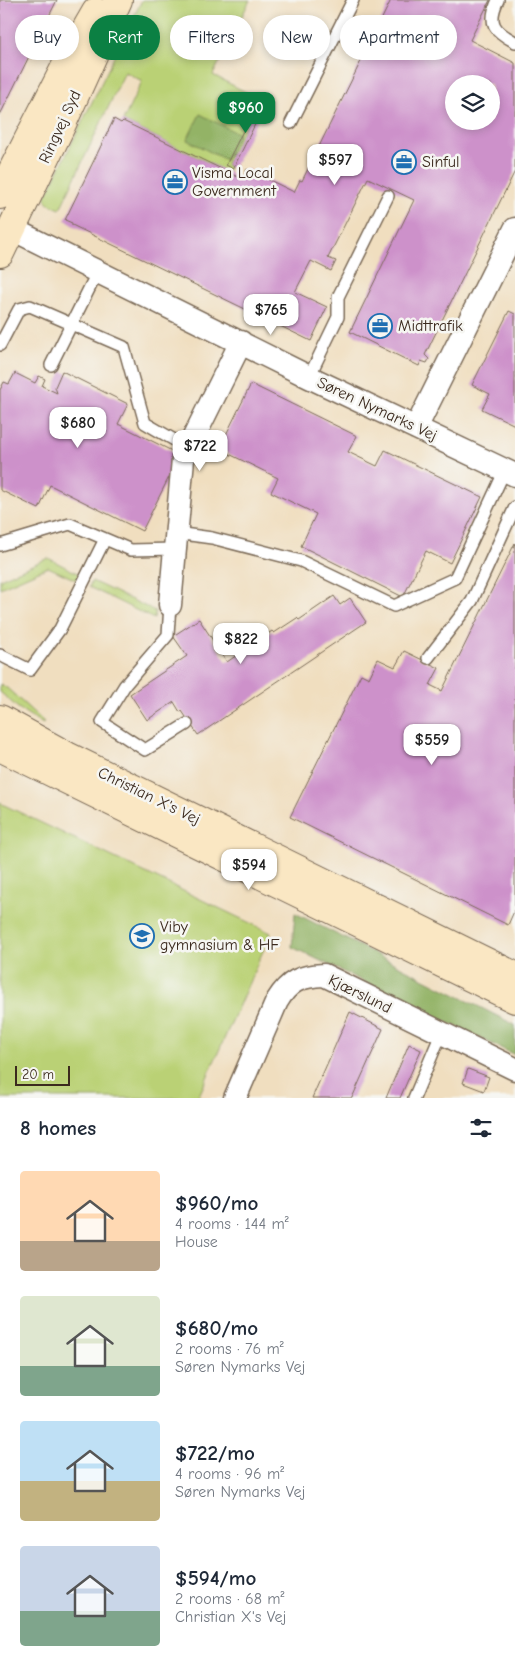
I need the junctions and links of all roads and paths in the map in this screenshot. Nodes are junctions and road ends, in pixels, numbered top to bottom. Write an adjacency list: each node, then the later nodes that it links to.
1 (102, 0): 7 (main road, Ringvej Syd)
2 (118, 0): 9 (main road, Ringvej Syd)
3 (352, 0): 6 (lane)
4 (498, 0): 5 (lane)
5 (515, 42)
6 (291, 124)
7 (0, 195)
8 (388, 196): 17 (lane)
9 (12, 229): 11 (main road, Ringvej Syd); 12 (street, Søren Nymarks Vej)
10 (515, 229): 18 (street)
11 (0, 253)
12 (98, 271): 13 (lane); 14 (street, Søren Nymarks Vej)
13 (72, 324): 15 (lane); 16 (lane); 19 (lane)
14 (241, 342): 17 (street, Søren Nymarks Vej); 19 (street)
15 (0, 345)
16 (51, 365)
17 (309, 377): 18 (street, Søren Nymarks Vej)
18 (416, 428): 20 (street, Søren Nymarks Vej)
19 (188, 448): 23 (street)
20 (510, 472): 23 (lane)
21 (515, 507): 27 (lane)
22 (105, 539): 23 (lane); 24 (lane); 26 (lane)
23 (176, 541): 25 (street)
24 (0, 545)
25 (170, 605): 29 (lane)
26 (0, 655)
27 (428, 658)
28 (0, 719): 31 (main road, Christian X's Vej)
29 (187, 724)
30 (0, 747): 32 (main road, Christian X's Vej)
31 (515, 976)
32 (515, 999)
33 (440, 1034): 34 (street, Kjærslund); 35 (street, Kjærslund); 36 (lane)
34 (515, 1070)
35 (235, 1098)
36 (414, 1098)

